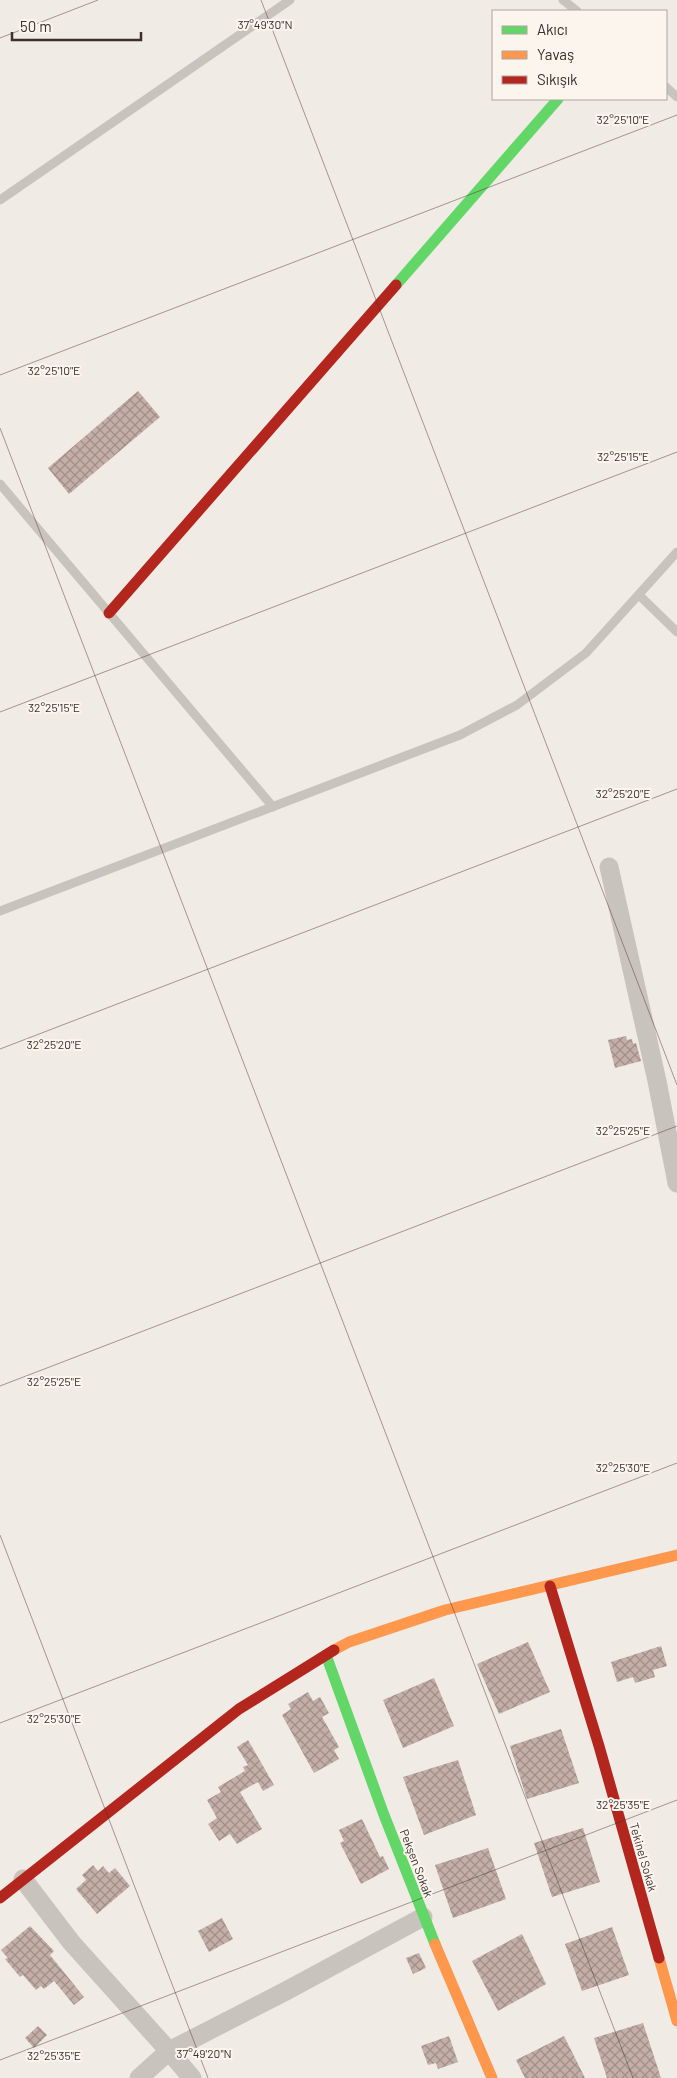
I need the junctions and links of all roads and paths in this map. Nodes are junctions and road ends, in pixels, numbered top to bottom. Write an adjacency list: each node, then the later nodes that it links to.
1 (290, 0): 7 (lane)
2 (563, 0): 3 (lane)
3 (576, 10)
4 (667, 88): 5 (lane)
5 (677, 97)
6 (557, 100): 11 (street)
7 (0, 200)
8 (0, 484): 11 (lane)
9 (677, 552): 10 (lane)
10 (639, 595): 12 (lane); 13 (lane)
11 (109, 613): 13 (lane)
12 (677, 632)
13 (273, 807): 15 (lane)
14 (609, 867): 16 (street)
15 (0, 911)
16 (677, 1184)
17 (677, 1555): 18 (street)
18 (550, 1586): 19 (street); 23 (street, Tekinel Sokak)
19 (326, 1655): 20 (street); 22 (street, Pekşen Sokak)
20 (23, 1879): 21 (street); 24 (street)
21 (0, 1898)
22 (423, 1917): 24 (street); 27 (street, Pekşen Sokak)
23 (677, 2020)
24 (168, 2051): 25 (street); 26 (street)
25 (139, 2078)
26 (192, 2078)
27 (492, 2078)

